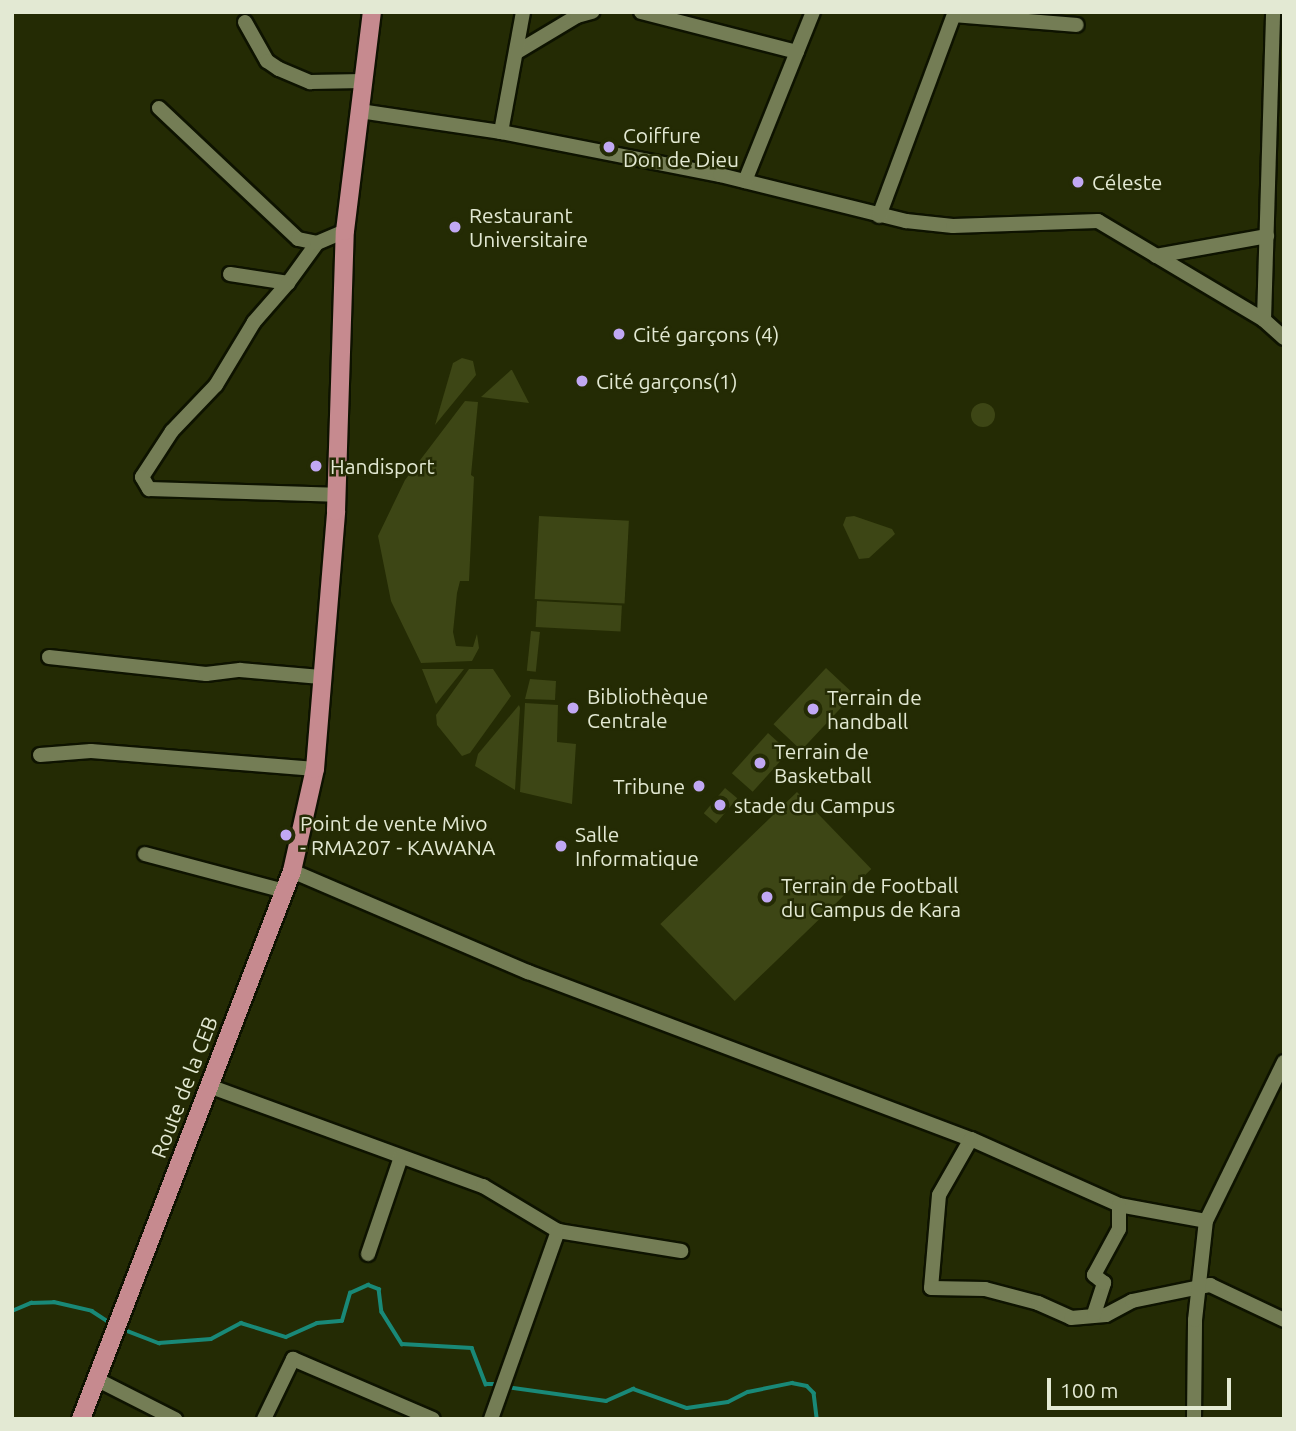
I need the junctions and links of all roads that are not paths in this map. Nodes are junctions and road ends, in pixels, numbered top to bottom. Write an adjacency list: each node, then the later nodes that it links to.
1 (372, 12): 12 (main road, Route de la CEB)
2 (523, 12): 10 (street)
3 (592, 12): 10 (street)
4 (641, 12): 11 (street)
5 (813, 12): 11 (street)
6 (1273, 12): 16 (street)
7 (955, 14): 9 (street); 18 (street)
8 (245, 22): 12 (street)
9 (1077, 26)
10 (517, 52): 15 (street)
11 (797, 52): 17 (street)
12 (363, 81): 14 (main road, Route de la CEB)
13 (159, 108): 21 (street)
14 (360, 111): 15 (street); 19 (main road, Route de la CEB)
15 (501, 132): 17 (street)
16 (1278, 133): 20 (street)
17 (745, 181): 18 (street)
18 (879, 216): 22 (street)
19 (345, 231): 21 (street); 27 (main road, Route de la CEB)
20 (1267, 236): 22 (street); 25 (street)
21 (317, 243): 24 (street)
22 (1156, 256): 25 (street)
23 (230, 274): 24 (street)
24 (288, 283): 27 (street)
25 (1264, 320): 26 (street)
26 (1284, 338)
27 (335, 495): 29 (main road, Route de la CEB)
28 (49, 657): 29 (street)
29 (321, 677): 31 (main road, Route de la CEB)
30 (40, 755): 31 (street)
31 (315, 769): 33 (main road, Route de la CEB)
32 (145, 854): 34 (street)
33 (292, 872): 34 (main road, Route de la CEB); 37 (street)
34 (284, 891): 36 (main road, Route de la CEB)
35 (1284, 1062): 40 (street)
36 (209, 1086): 38 (street); 47 (main road, Route de la CEB)
37 (971, 1139): 39 (street); 45 (street)
38 (401, 1157): 41 (street); 43 (street)
39 (1119, 1205): 40 (street); 45 (street)
40 (1206, 1221): 44 (street)
41 (558, 1231): 42 (street); 52 (street)
42 (681, 1251)
43 (368, 1254)
44 (1201, 1287): 45 (street); 46 (street); 53 (street)
45 (1094, 1314)
46 (1284, 1320)
47 (96, 1379): 48 (main road, Route de la CEB); 49 (street)
48 (81, 1419)
49 (175, 1419)
50 (264, 1419): 51 (street)
51 (433, 1419)
52 (491, 1419)
53 (1194, 1419)

